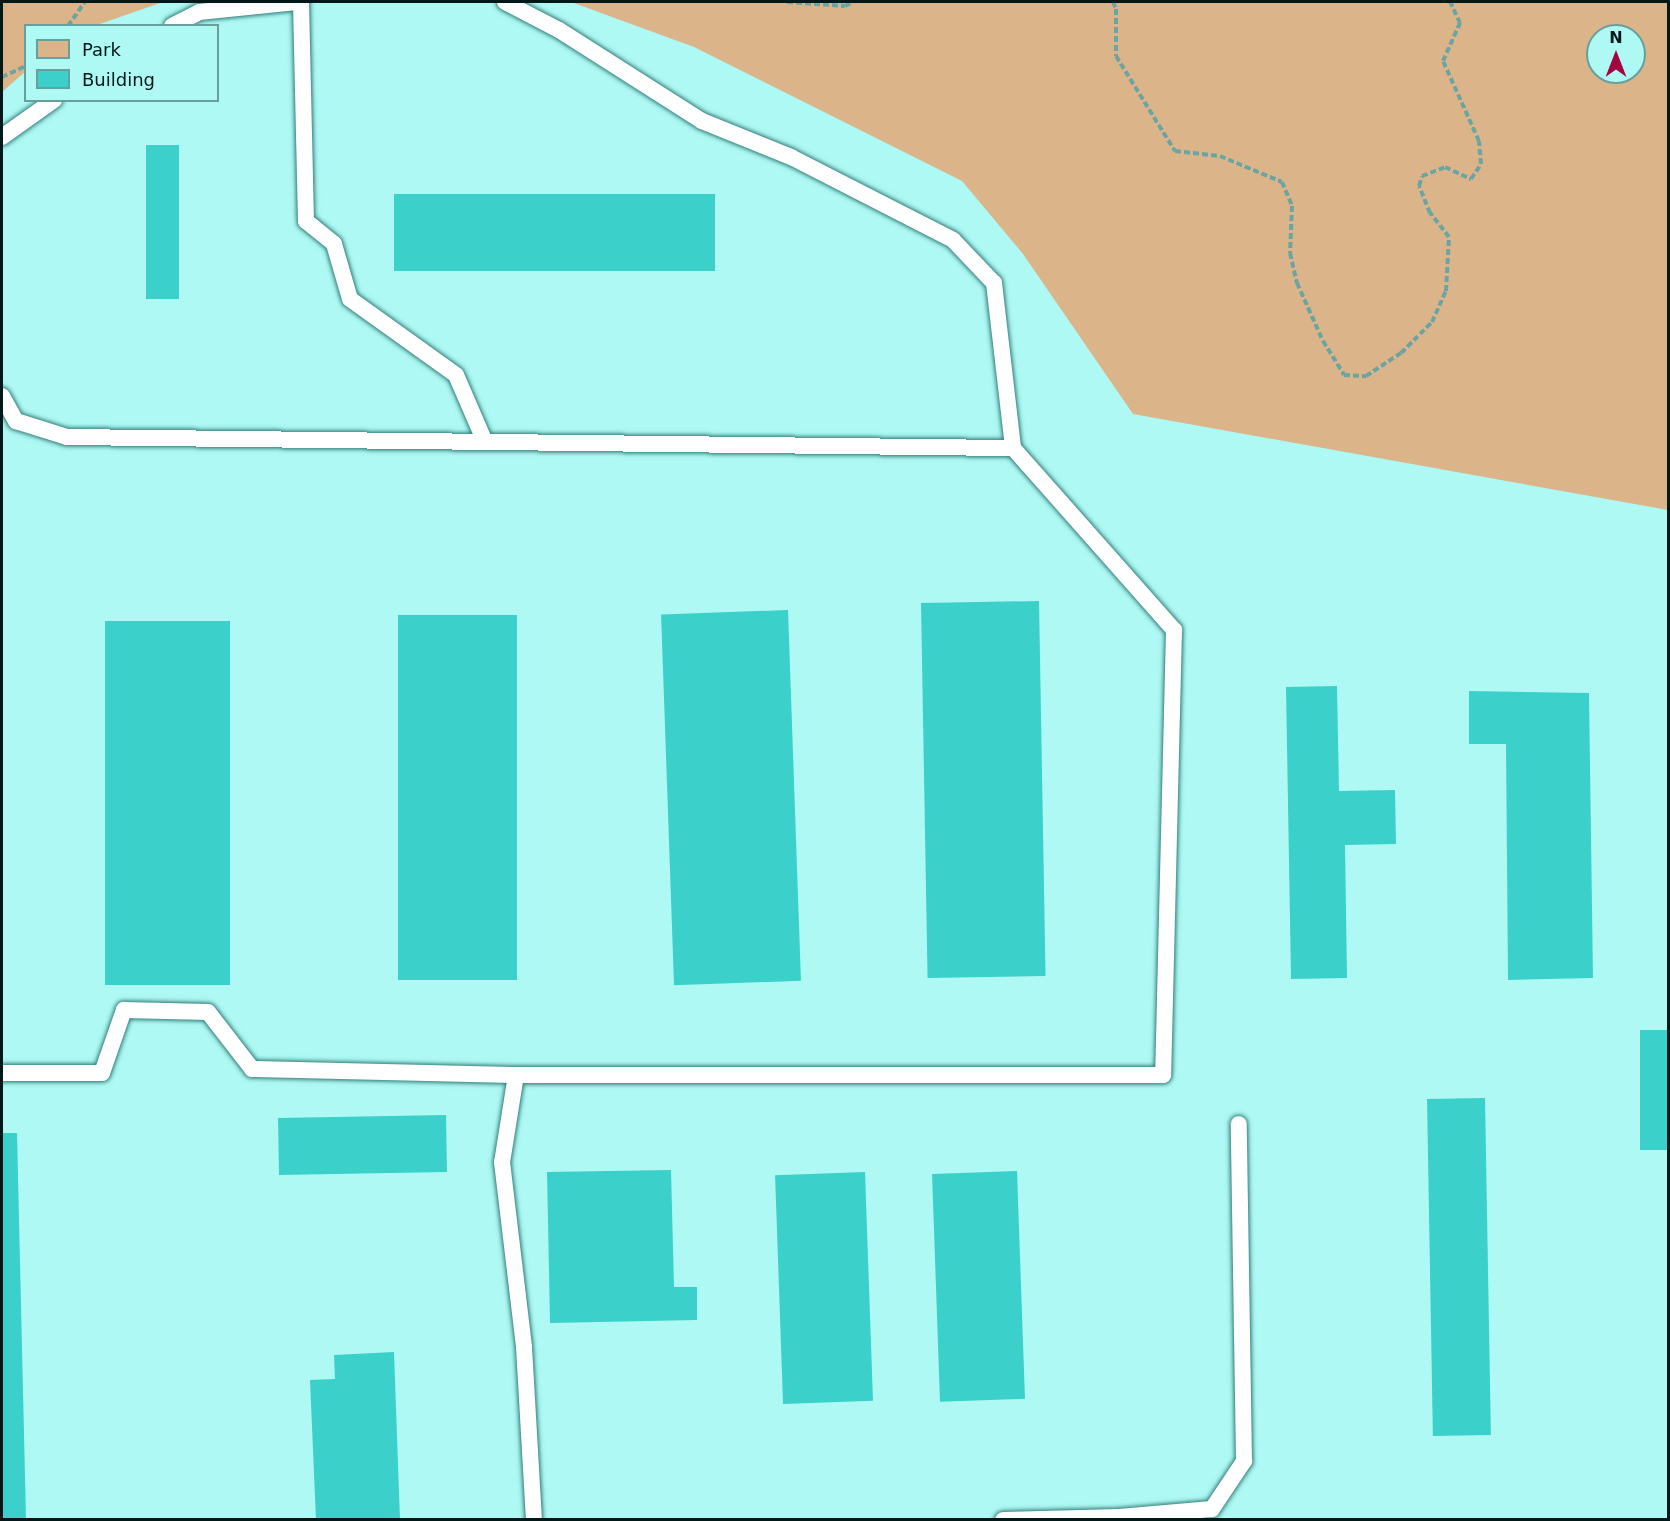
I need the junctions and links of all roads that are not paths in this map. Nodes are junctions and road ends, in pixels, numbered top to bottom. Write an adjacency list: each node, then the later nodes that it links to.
1 (296, 2): 4 (lane)
2 (302, 2): 8 (lane)
3 (505, 2): 9 (lane)
4 (176, 24)
5 (51, 102): 6 (lane)
6 (2, 137)
7 (2, 396): 8 (lane)
8 (485, 442): 9 (lane)
9 (1013, 448): 11 (lane)
10 (2, 1072): 11 (lane)
11 (516, 1075): 13 (lane)
12 (1239, 1124): 14 (lane)
13 (534, 1520)
14 (1003, 1520)

